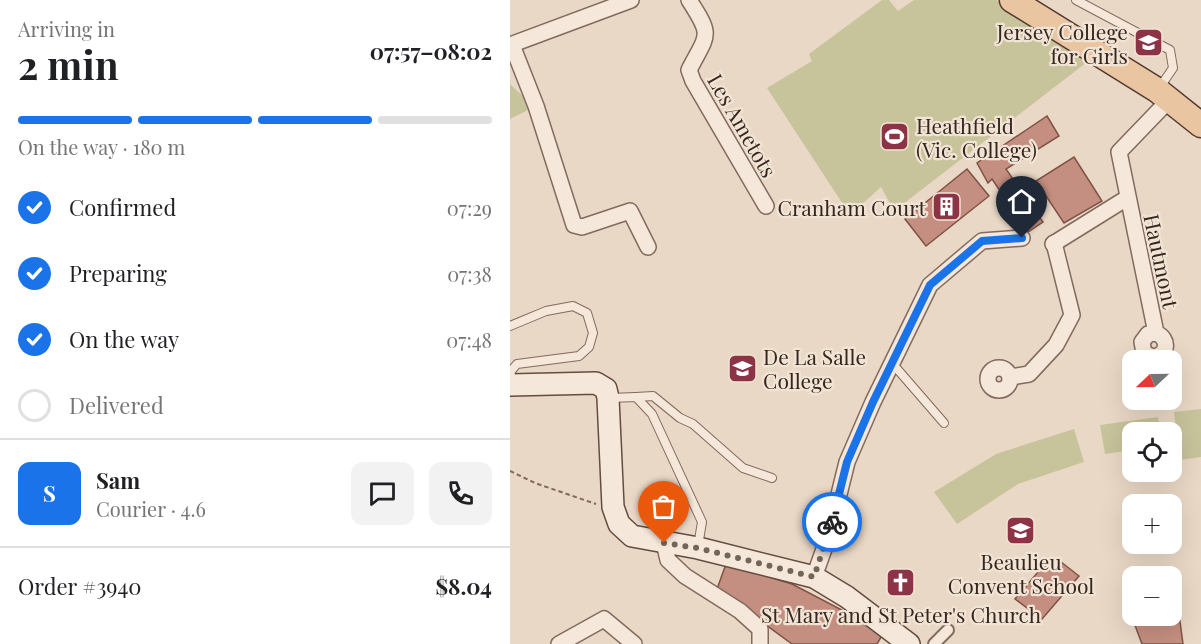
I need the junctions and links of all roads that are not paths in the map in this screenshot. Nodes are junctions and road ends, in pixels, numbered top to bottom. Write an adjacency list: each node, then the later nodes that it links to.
1 (631, 0): 5 (street)
2 (689, 0): 9 (street, Les Ametots)
3 (1076, 0): 6 (lane)
4 (1020, 2): 6 (main road)
5 (511, 45): 11 (street)
6 (1164, 94): 7 (main road); 8 (street, Hautmont)
7 (1201, 124)
8 (1127, 198): 13 (street, Hautmont); 15 (street, Hautmont)
9 (766, 206)
10 (1022, 238): 14 (street)
11 (648, 247)
12 (510, 326): 16 (lane)
13 (1155, 333)
14 (892, 363): 20 (lane); 24 (street)
15 (1010, 377)
16 (510, 380)
17 (510, 385): 18 (main road)
18 (608, 398): 19 (lane); 22 (main road)
19 (636, 398): 21 (lane); 23 (lane)
20 (944, 423)
21 (772, 478)
22 (664, 543): 23 (main road); 28 (street)
23 (698, 548): 24 (main road)
24 (814, 577): 29 (main road)
25 (948, 630): 30 (street)
26 (559, 644): 27 (street)
27 (634, 644)
28 (760, 644)
29 (909, 644)
30 (934, 644)

